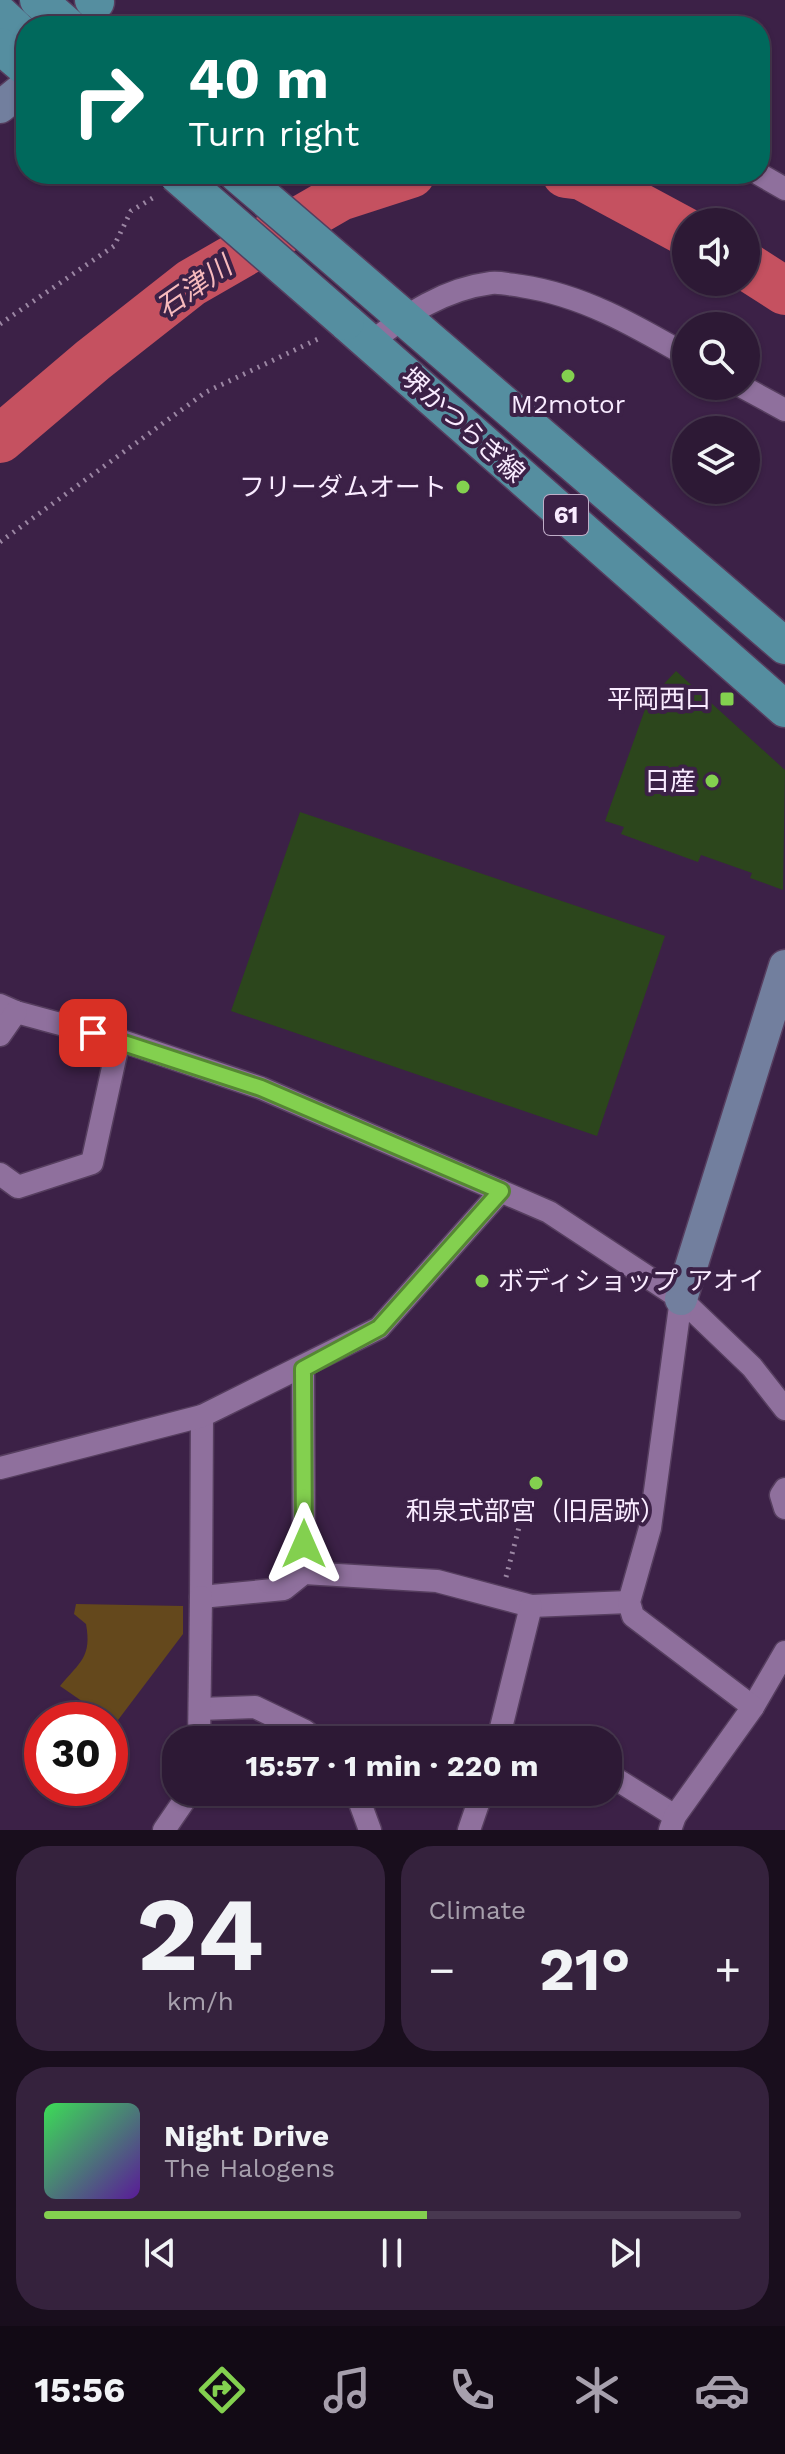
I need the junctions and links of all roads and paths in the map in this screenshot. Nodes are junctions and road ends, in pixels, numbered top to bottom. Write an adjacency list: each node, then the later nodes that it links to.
1 (38, 0): 3 (main road)
2 (0, 14): 4 (main road)
3 (56, 16)
4 (16, 29)
5 (0, 46): 6 (main road)
6 (16, 60)
7 (16, 94): 8 (street)
8 (0, 107)
9 (169, 184): 13 (path)
10 (177, 184): 14 (main road, 堺かつらぎ線 / 61, bridge)
11 (249, 184): 12 (main road, 堺かつらぎ線 / 61)
12 (395, 309): 14 (street); 15 (street); 19 (main road, 堺かつらぎ線 / 61)
13 (0, 324)
14 (358, 332): 18 (path); 20 (main road, 堺かつらぎ線 / 61)
15 (672, 347)
16 (760, 396): 17 (street)
17 (785, 410)
18 (0, 542)
19 (785, 646)
20 (785, 709)
21 (785, 966): 27 (street)
22 (8, 1008): 23 (street); 24 (street)
23 (0, 1035)
24 (119, 1040): 25 (street); 26 (street)
25 (0, 1174)
26 (501, 1191): 27 (street); 28 (street)
27 (681, 1299): 29 (street); 38 (street)
28 (303, 1369): 30 (street); 35 (street)
29 (785, 1409)
30 (202, 1416): 31 (street); 36 (street)
31 (0, 1468)
32 (785, 1489): 33 (street)
33 (785, 1508)
34 (523, 1512): 37 (path)
35 (304, 1573): 36 (street); 37 (street)
36 (201, 1597): 42 (street)
37 (500, 1598): 39 (street)
38 (629, 1602): 39 (street); 41 (street)
39 (531, 1606): 45 (street)
40 (785, 1652): 41 (street)
41 (753, 1707): 50 (street)
42 (200, 1709): 43 (street); 44 (street)
43 (199, 1726)
44 (295, 1726)
45 (501, 1726)
46 (622, 1785): 50 (street)
47 (180, 1806): 51 (street)
48 (361, 1806): 52 (street)
49 (477, 1806): 53 (street)
50 (672, 1823)
51 (164, 1830)
52 (370, 1830)
53 (469, 1830)

